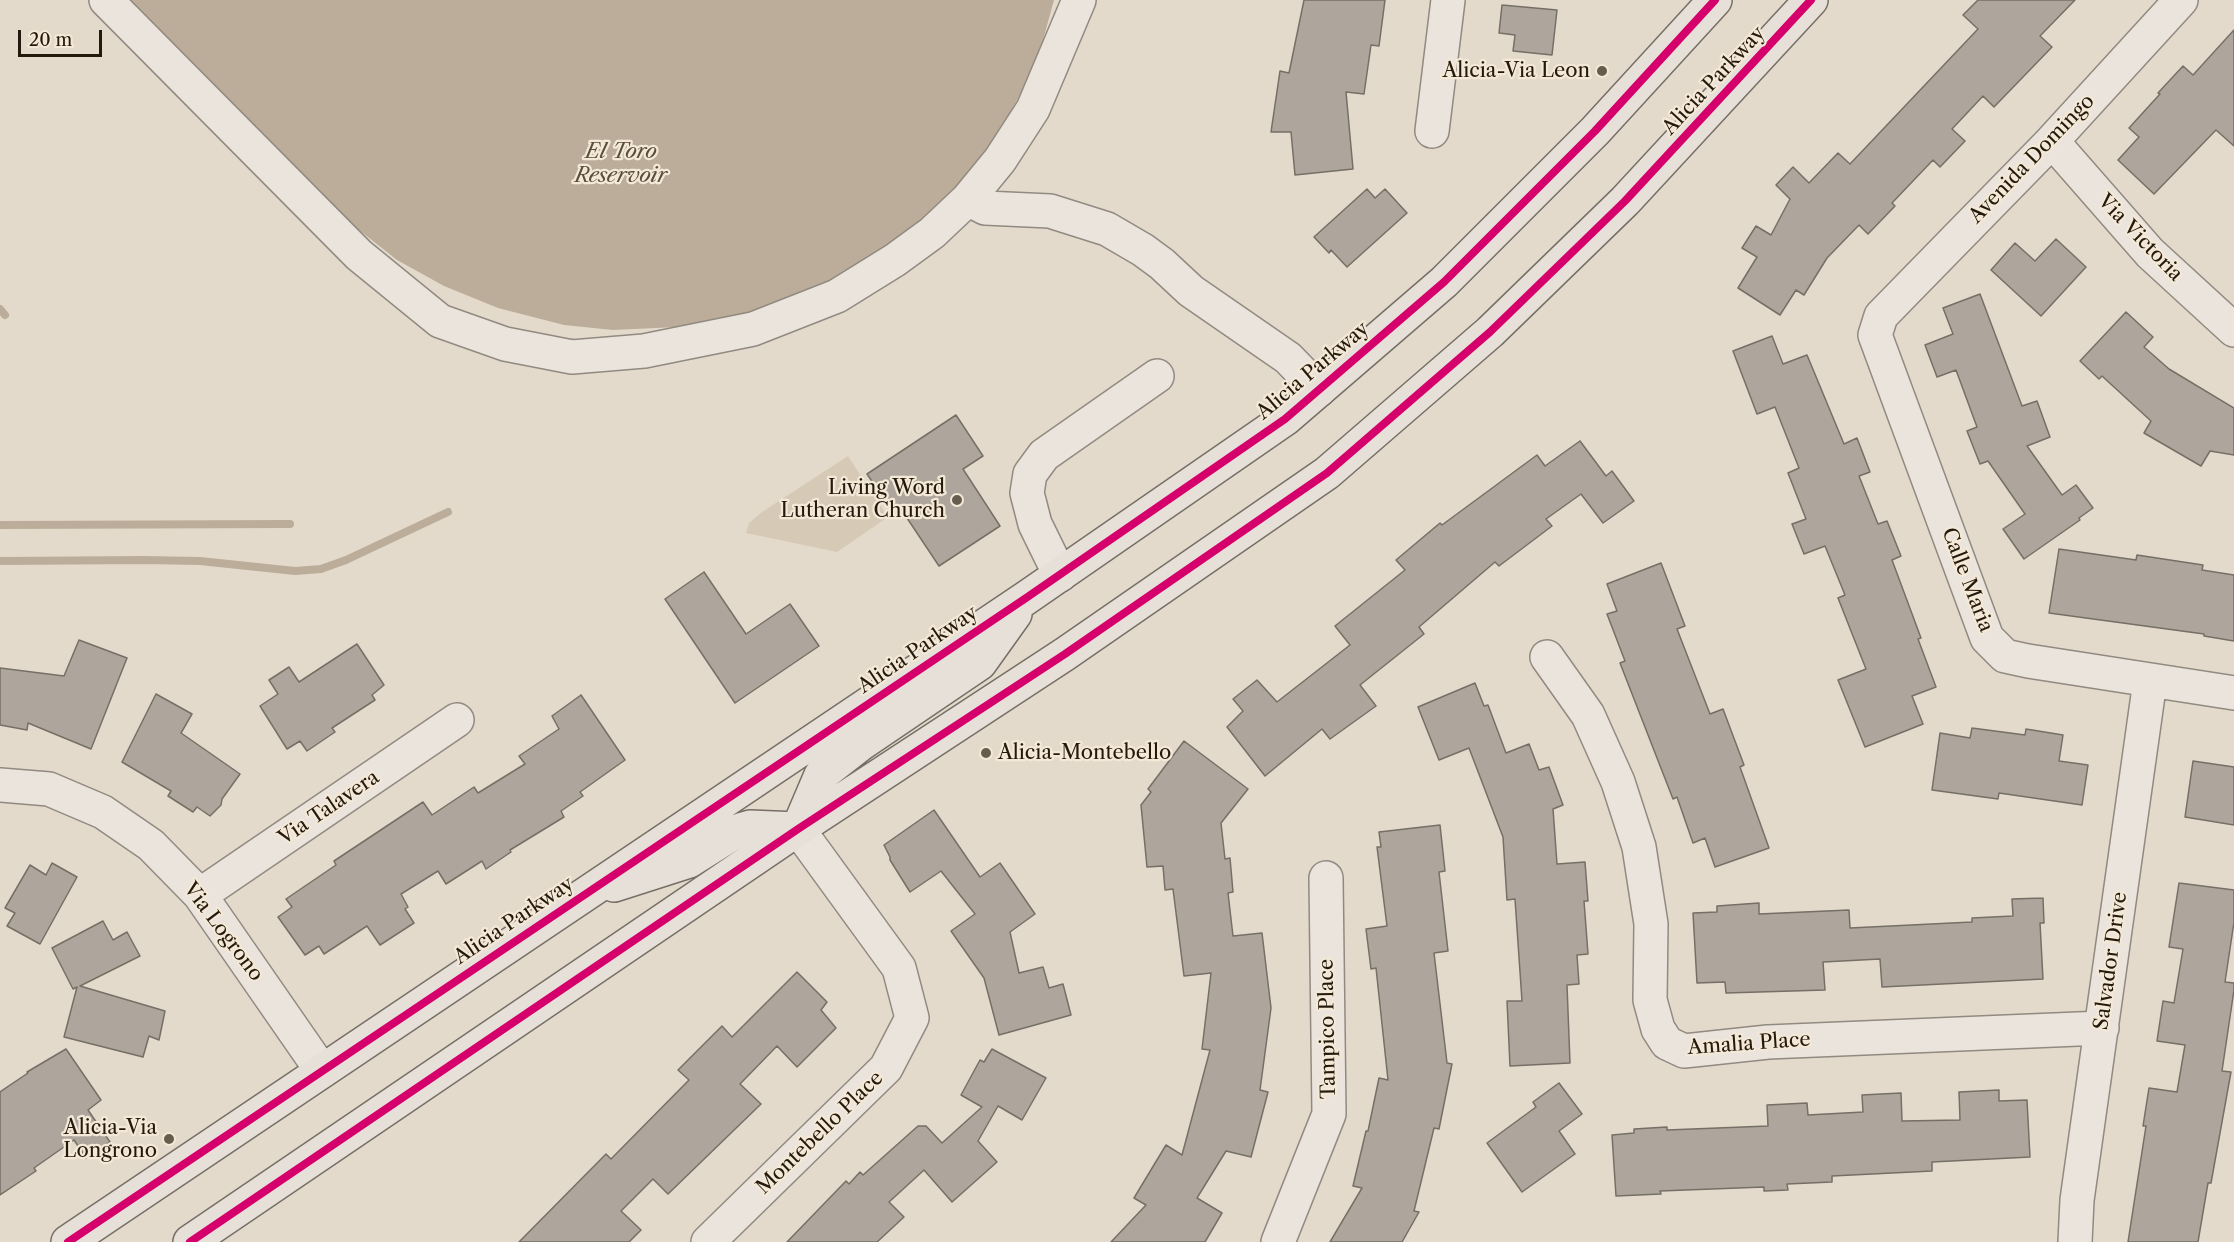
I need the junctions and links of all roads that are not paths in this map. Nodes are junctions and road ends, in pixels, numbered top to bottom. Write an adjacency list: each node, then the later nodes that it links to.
1 (106, 0): 9 (street)
2 (1079, 0): 9 (street)
3 (1448, 0): 7 (street)
4 (1715, 0): 13 (main road, Alicia Parkway)
5 (2181, 0): 8 (street, Avenida Domingo)
6 (1794, 6): 21 (main road, Alicia Parkway)
7 (1431, 131)
8 (2052, 141): 10 (street, Avenida Domingo); 11 (street, Via Victoria)
9 (968, 199): 13 (street)
10 (1881, 316): 17 (street, Calle Maria)
11 (2234, 330)
12 (1157, 376): 14 (street)
13 (1319, 390): 14 (main road, Alicia Parkway)
14 (1060, 575): 15 (main road, Alicia Parkway)
15 (1026, 598): 21 (main road); 23 (main road, Alicia Parkway)
16 (1547, 657): 25 (street, Amalia Place)
17 (2150, 681): 18 (street, Calle Maria); 25 (street, Salvador Drive)
18 (2234, 693)
19 (457, 720): 24 (street, Via Talavera)
20 (0, 785): 24 (street, Via Logrono)
21 (798, 829): 23 (main road); 28 (main road, Alicia Parkway); 29 (street, Montebello Place)
22 (1326, 878): 30 (street, Tampico Place)
23 (584, 894): 26 (main road, Alicia Parkway)
24 (200, 895): 26 (street, Via Logrono)
25 (2102, 1028): 31 (street, Salvador Drive)
26 (322, 1071): 27 (main road, Alicia Parkway)
27 (68, 1242)
28 (190, 1242)
29 (708, 1242)
30 (1278, 1242)
31 (2075, 1242)

